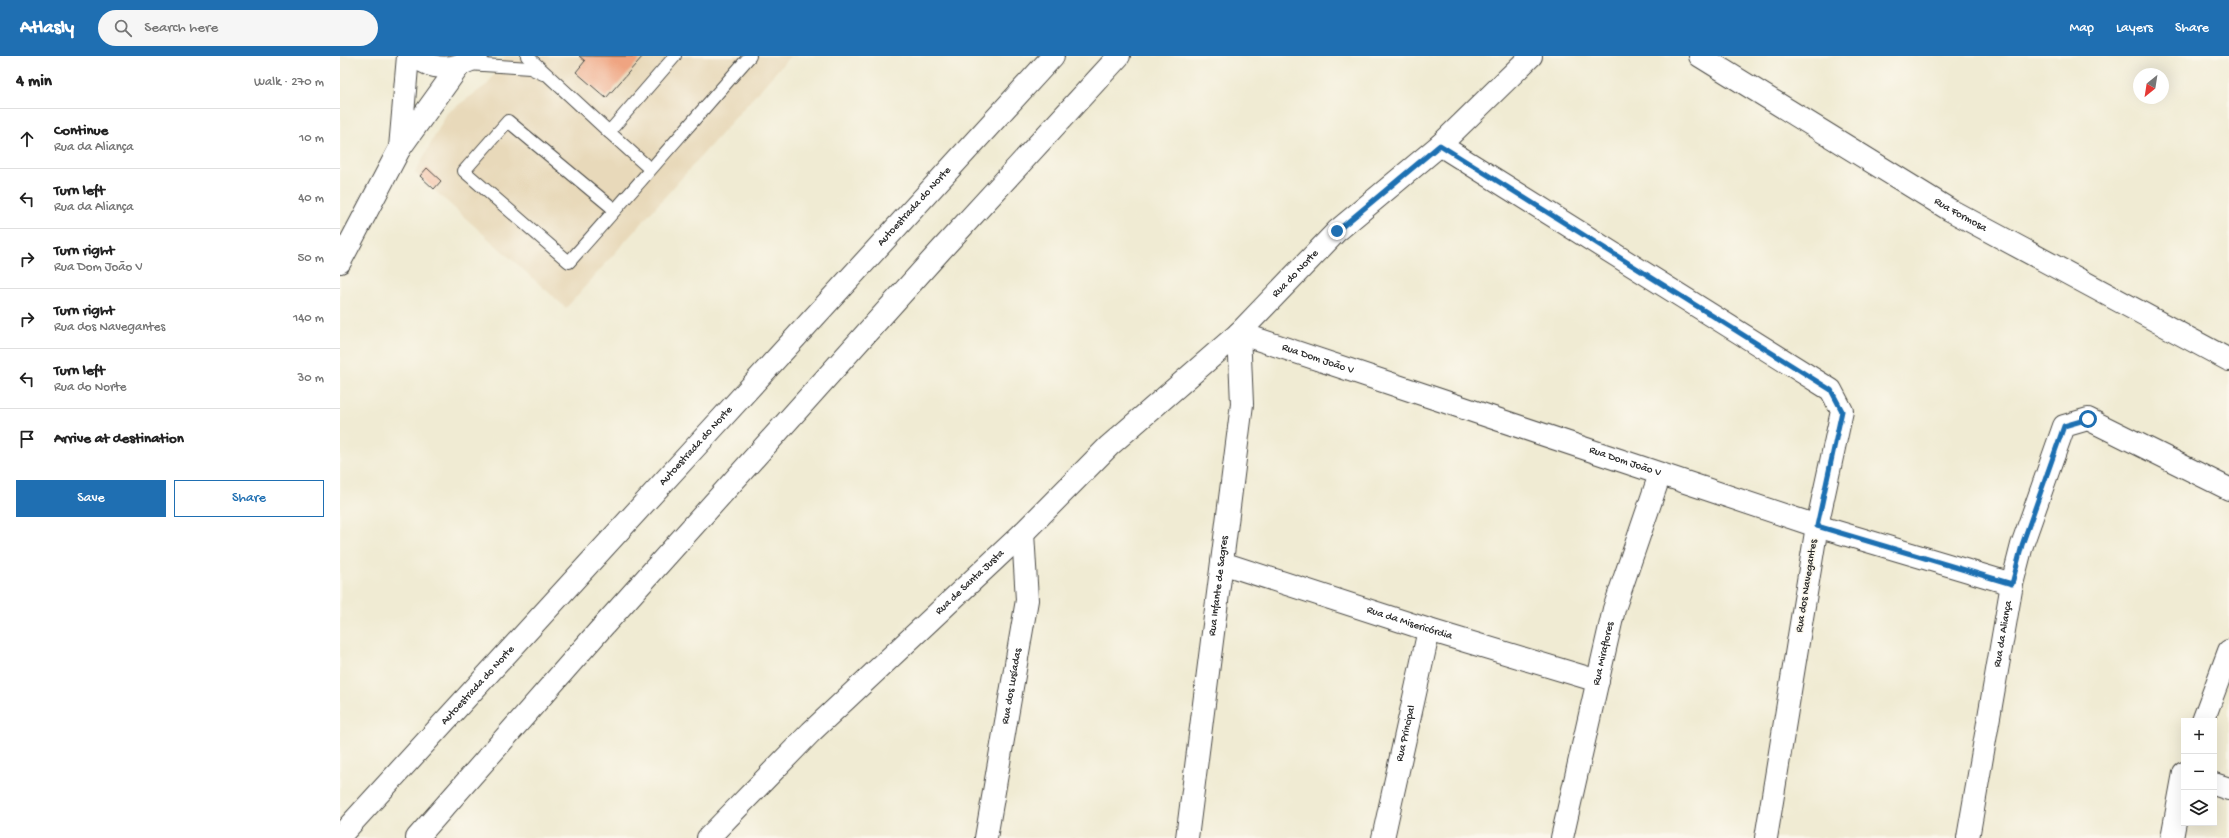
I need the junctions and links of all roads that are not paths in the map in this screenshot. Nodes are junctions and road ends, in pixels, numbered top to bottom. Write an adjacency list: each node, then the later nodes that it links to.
1 (408, 56): 14 (main road)
2 (414, 56): 10 (main road)
3 (527, 56): 11 (lane)
4 (675, 56): 12 (lane)
5 (750, 56): 15 (lane)
6 (1053, 56): 33 (main road, Autoestrada do Norte)
7 (1119, 56): 34 (main road)
8 (1531, 56): 13 (main road, Rua do Norte)
9 (1700, 56): 19 (main road, Rua Formosa)
10 (467, 62): 11 (lane); 14 (main road)
11 (548, 76): 12 (lane)
12 (609, 132): 15 (lane)
13 (1440, 145): 18 (main road, Rua do Norte); 22 (main road, Rua dos Navegantes)
14 (400, 148): 17 (main road)
15 (650, 169): 16 (lane)
16 (616, 210): 16 (lane)
17 (340, 262)
18 (1239, 333): 20 (main road, Rua Dom João V); 23 (main road, Rua de Santa Justa); 24 (main road, Rua Infante de Sagres)
19 (2229, 360)
20 (1660, 474): 22 (main road, Rua Dom João V); 28 (main road, Rua Miraflores)
21 (2229, 488): 25 (main road, Rua da Aliança)
22 (1817, 526): 25 (main road, Rua Dom João V); 40 (main road, Rua dos Navegantes)
23 (1023, 533): 35 (main road, Rua de Santa Justa); 36 (main road, Rua dos Lusíadas)
24 (1222, 564): 26 (main road, Rua da Misericórdia); 37 (main road, Rua Infante de Sagres)
25 (2012, 584): 41 (main road, Rua da Aliança)
26 (1429, 630): 28 (main road, Rua da Misericórdia); 38 (main road, Rua Principal)
27 (2229, 651): 29 (main road)
28 (1598, 681): 39 (main road, Rua Miraflores)
29 (2204, 718)
30 (2217, 785): 31 (main road)
31 (2229, 789)
32 (2181, 790): 42 (main road)
33 (340, 836)
34 (417, 838)
35 (708, 838)
36 (986, 838)
37 (1186, 838)
38 (1383, 838)
39 (1562, 838)
40 (1766, 838)
41 (1968, 838)
42 (2172, 838)

